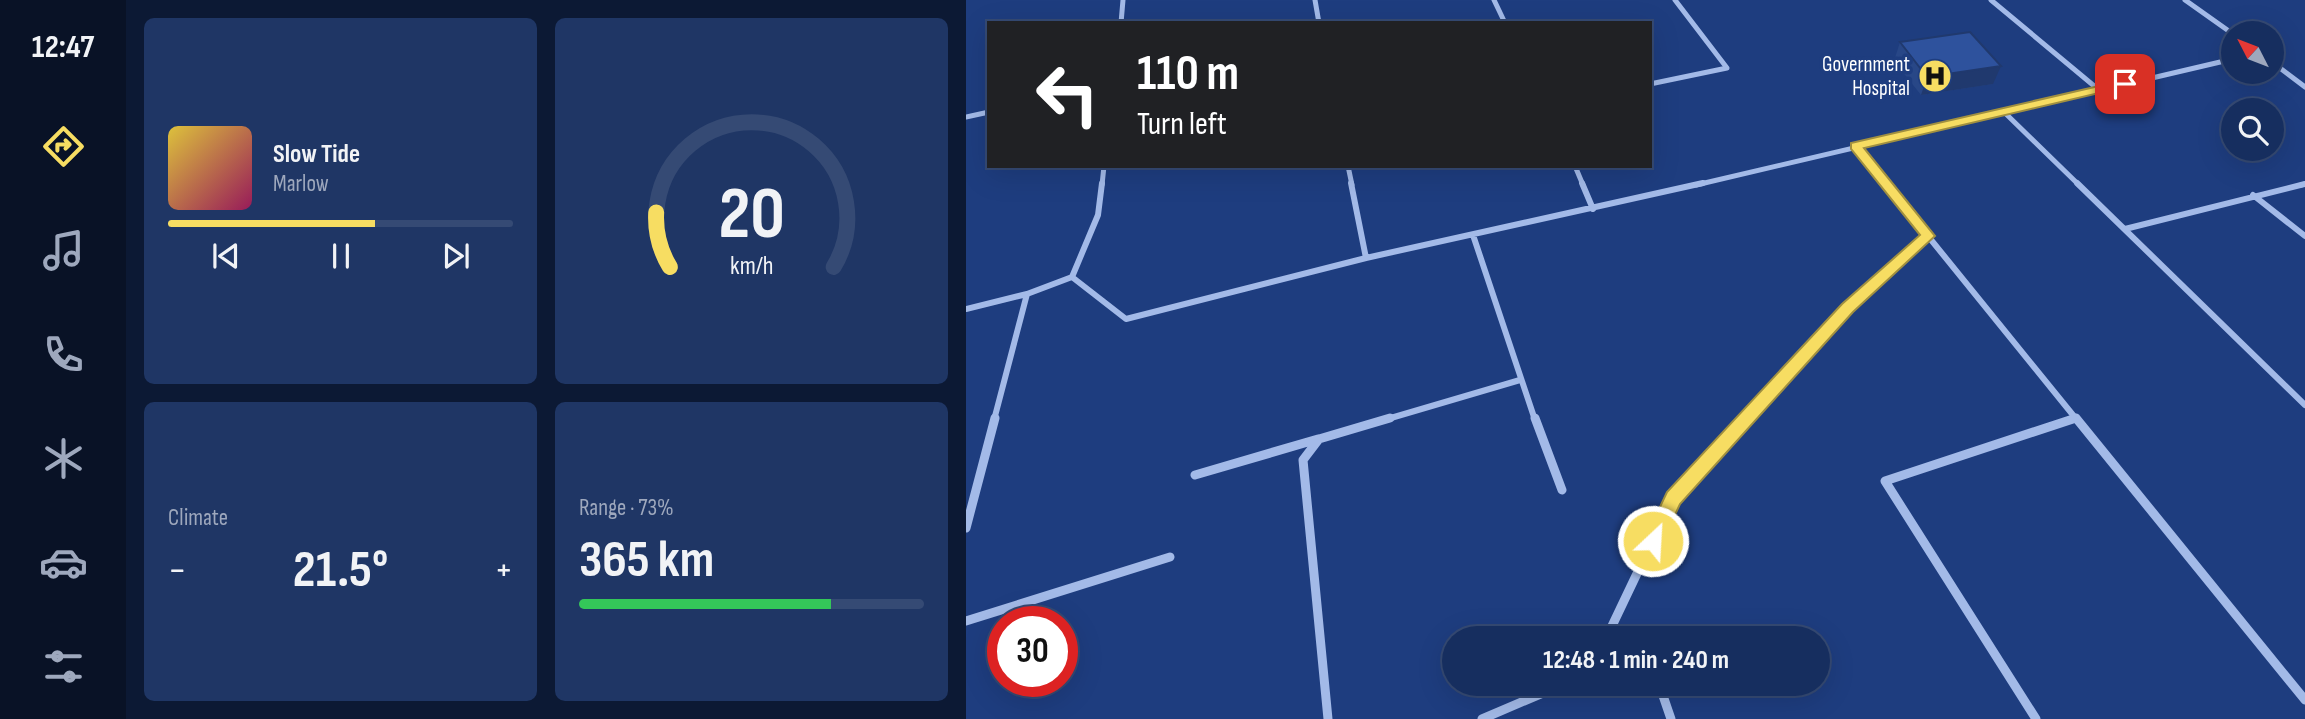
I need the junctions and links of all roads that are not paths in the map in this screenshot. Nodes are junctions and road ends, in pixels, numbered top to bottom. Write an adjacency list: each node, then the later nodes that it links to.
1 (1123, 0): 7 (street)
2 (1315, 0): 8 (street)
3 (1494, 0): 9 (street)
4 (1675, 0): 13 (street)
5 (1991, 0): 15 (street)
6 (2185, 0): 10 (street)
7 (1121, 21)
8 (1320, 21)
9 (1504, 21)
10 (2221, 26)
11 (2221, 62): 15 (street)
12 (2284, 71): 14 (street)
13 (1652, 84)
14 (2305, 87)
15 (2098, 90): 17 (street)
16 (987, 112): 18 (street)
17 (2004, 112): 19 (street); 26 (street)
18 (966, 117)
19 (1855, 146): 25 (street); 28 (street)
20 (1104, 168): 31 (street)
21 (1348, 168): 30 (street)
22 (1576, 168): 25 (street)
23 (2305, 184): 24 (street)
24 (2253, 195): 26 (street); 29 (street)
25 (1593, 209): 27 (street)
26 (2125, 229): 35 (street)
27 (1473, 235): 30 (street); 34 (street)
28 (1928, 236): 36 (street); 43 (street)
29 (2305, 236)
30 (1366, 258): 31 (street)
31 (1072, 277): 32 (street)
32 (1027, 294): 33 (street); 40 (street)
33 (966, 309)
34 (1520, 380): 37 (street); 39 (street)
35 (2305, 405)
36 (2076, 418): 46 (street); 50 (street)
37 (1319, 439): 38 (street); 47 (street)
38 (1195, 475)
39 (1562, 491)
40 (966, 528)
41 (1171, 557): 42 (street)
42 (966, 621)
43 (1612, 626)
44 (1536, 696): 48 (street)
45 (1663, 696): 49 (street)
46 (2305, 700)
47 (1328, 719)
48 (1482, 719)
49 (1671, 719)
50 (2036, 719)

